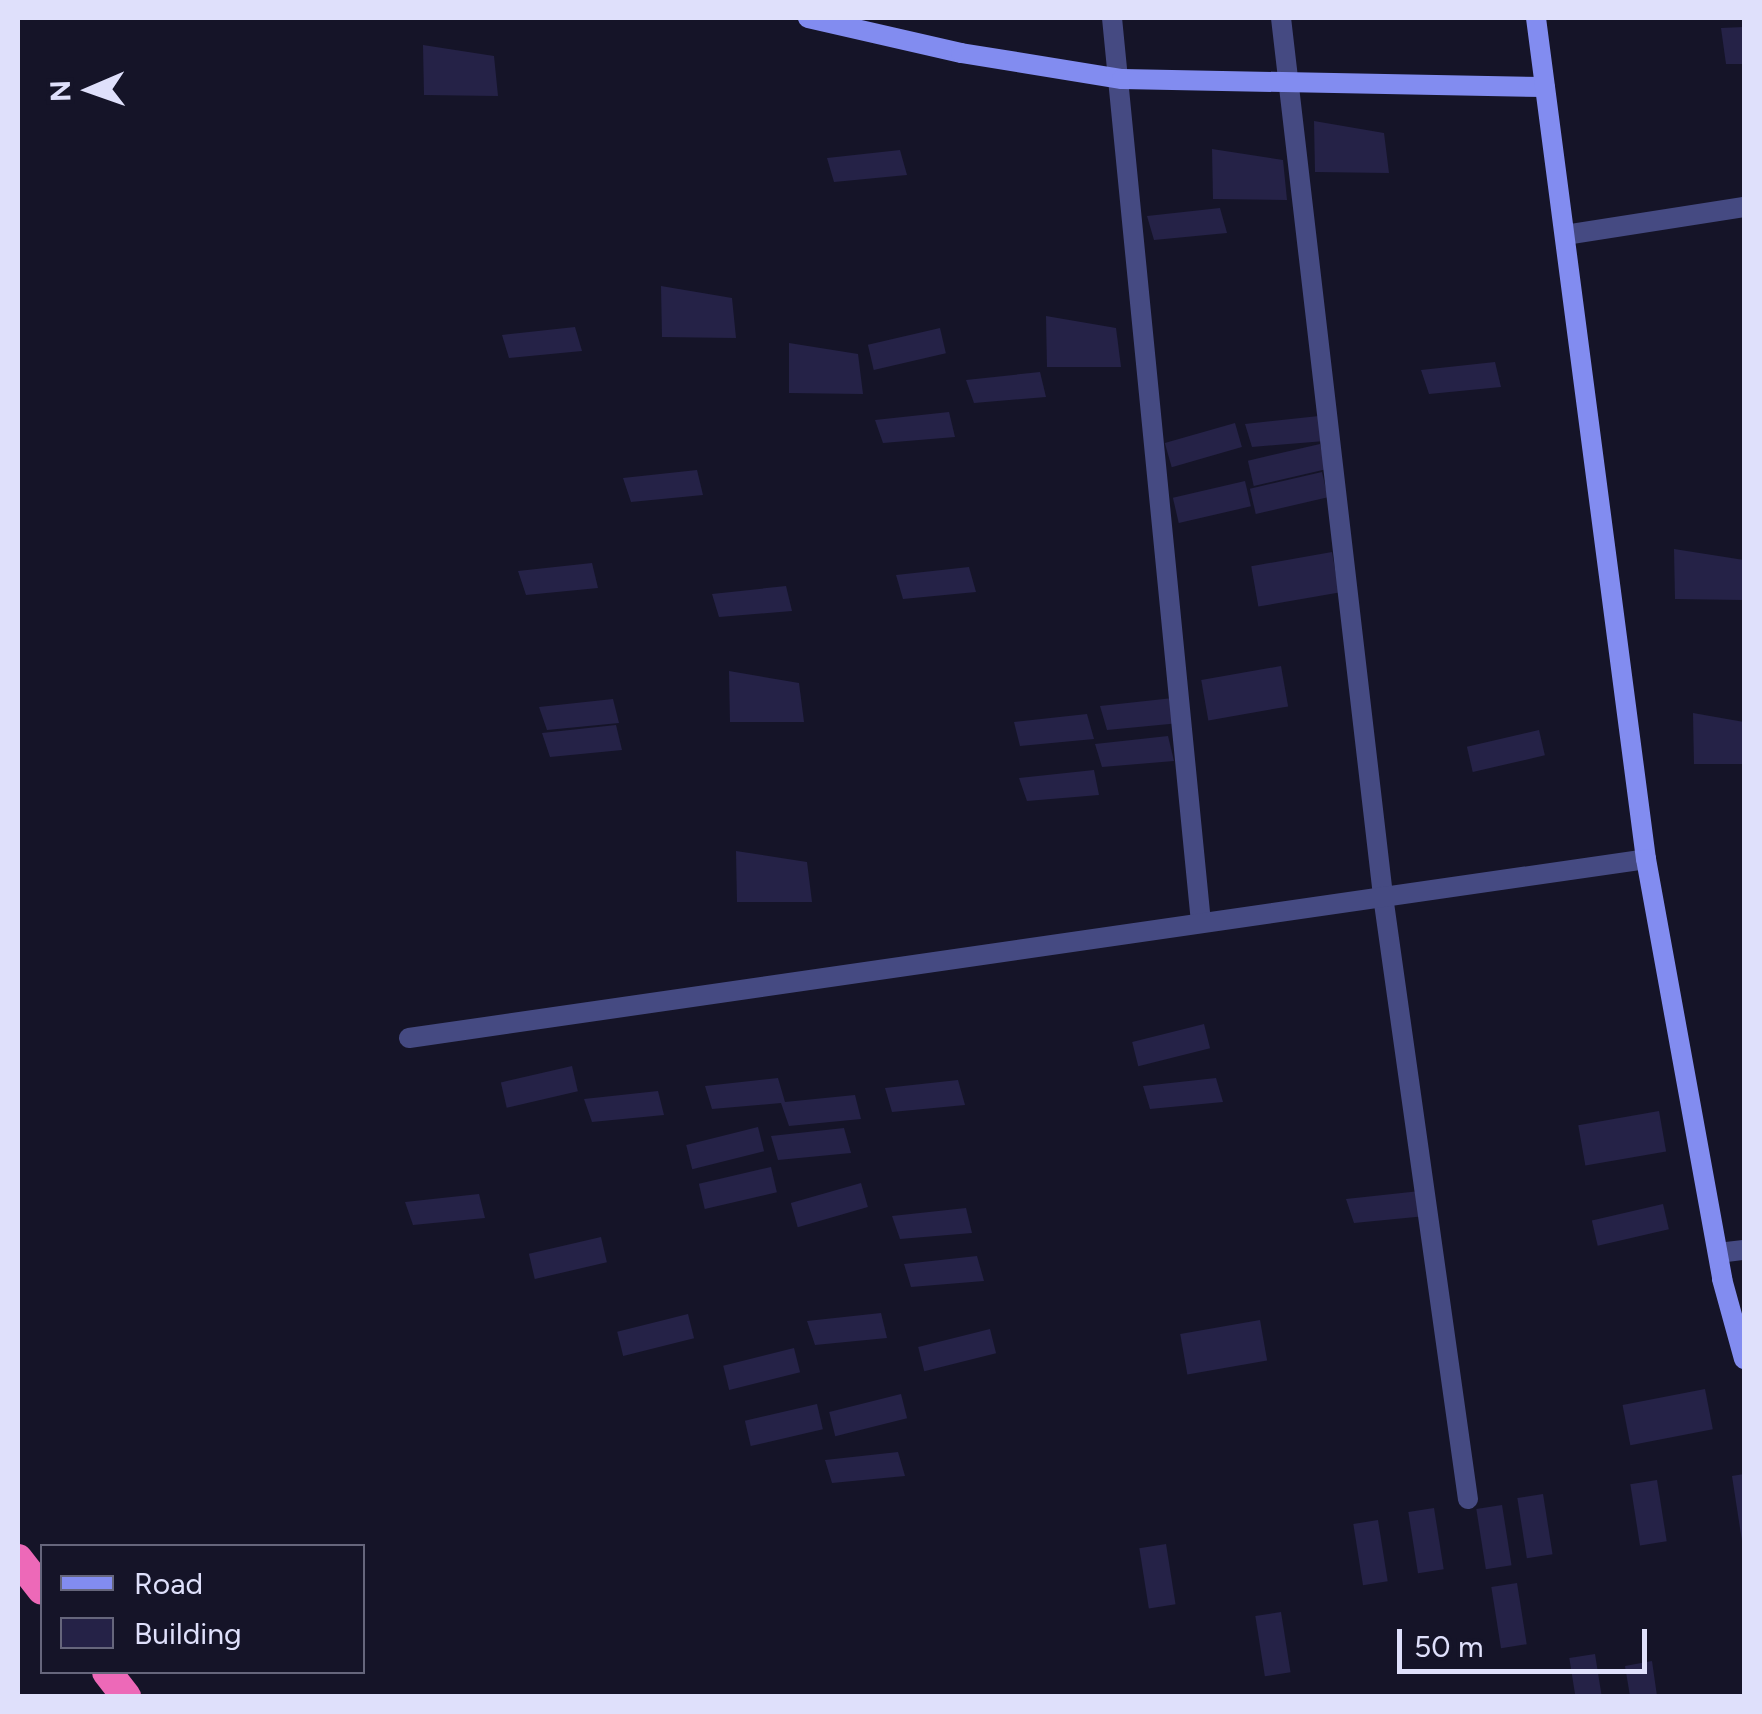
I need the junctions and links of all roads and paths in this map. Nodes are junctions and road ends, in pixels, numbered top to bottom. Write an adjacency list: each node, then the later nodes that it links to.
1 (808, 18): 5 (street)
2 (1112, 18): 5 (street)
3 (1282, 18): 6 (street)
4 (1536, 18): 7 (street)
5 (1122, 79): 6 (street); 12 (street)
6 (1286, 84): 7 (street); 11 (street)
7 (1545, 87): 9 (street)
8 (1744, 207): 9 (street)
9 (1565, 235): 10 (street)
10 (1646, 858): 11 (street); 15 (street)
11 (1383, 896): 12 (street); 17 (street)
12 (1201, 923): 13 (street)
13 (409, 1038)
14 (1744, 1250): 15 (street)
15 (1718, 1253): 16 (street)
16 (1744, 1359)
17 (1468, 1498)
18 (18, 1559): 19 (highway)
19 (40, 1587)
20 (108, 1674): 21 (highway)
21 (126, 1696)

